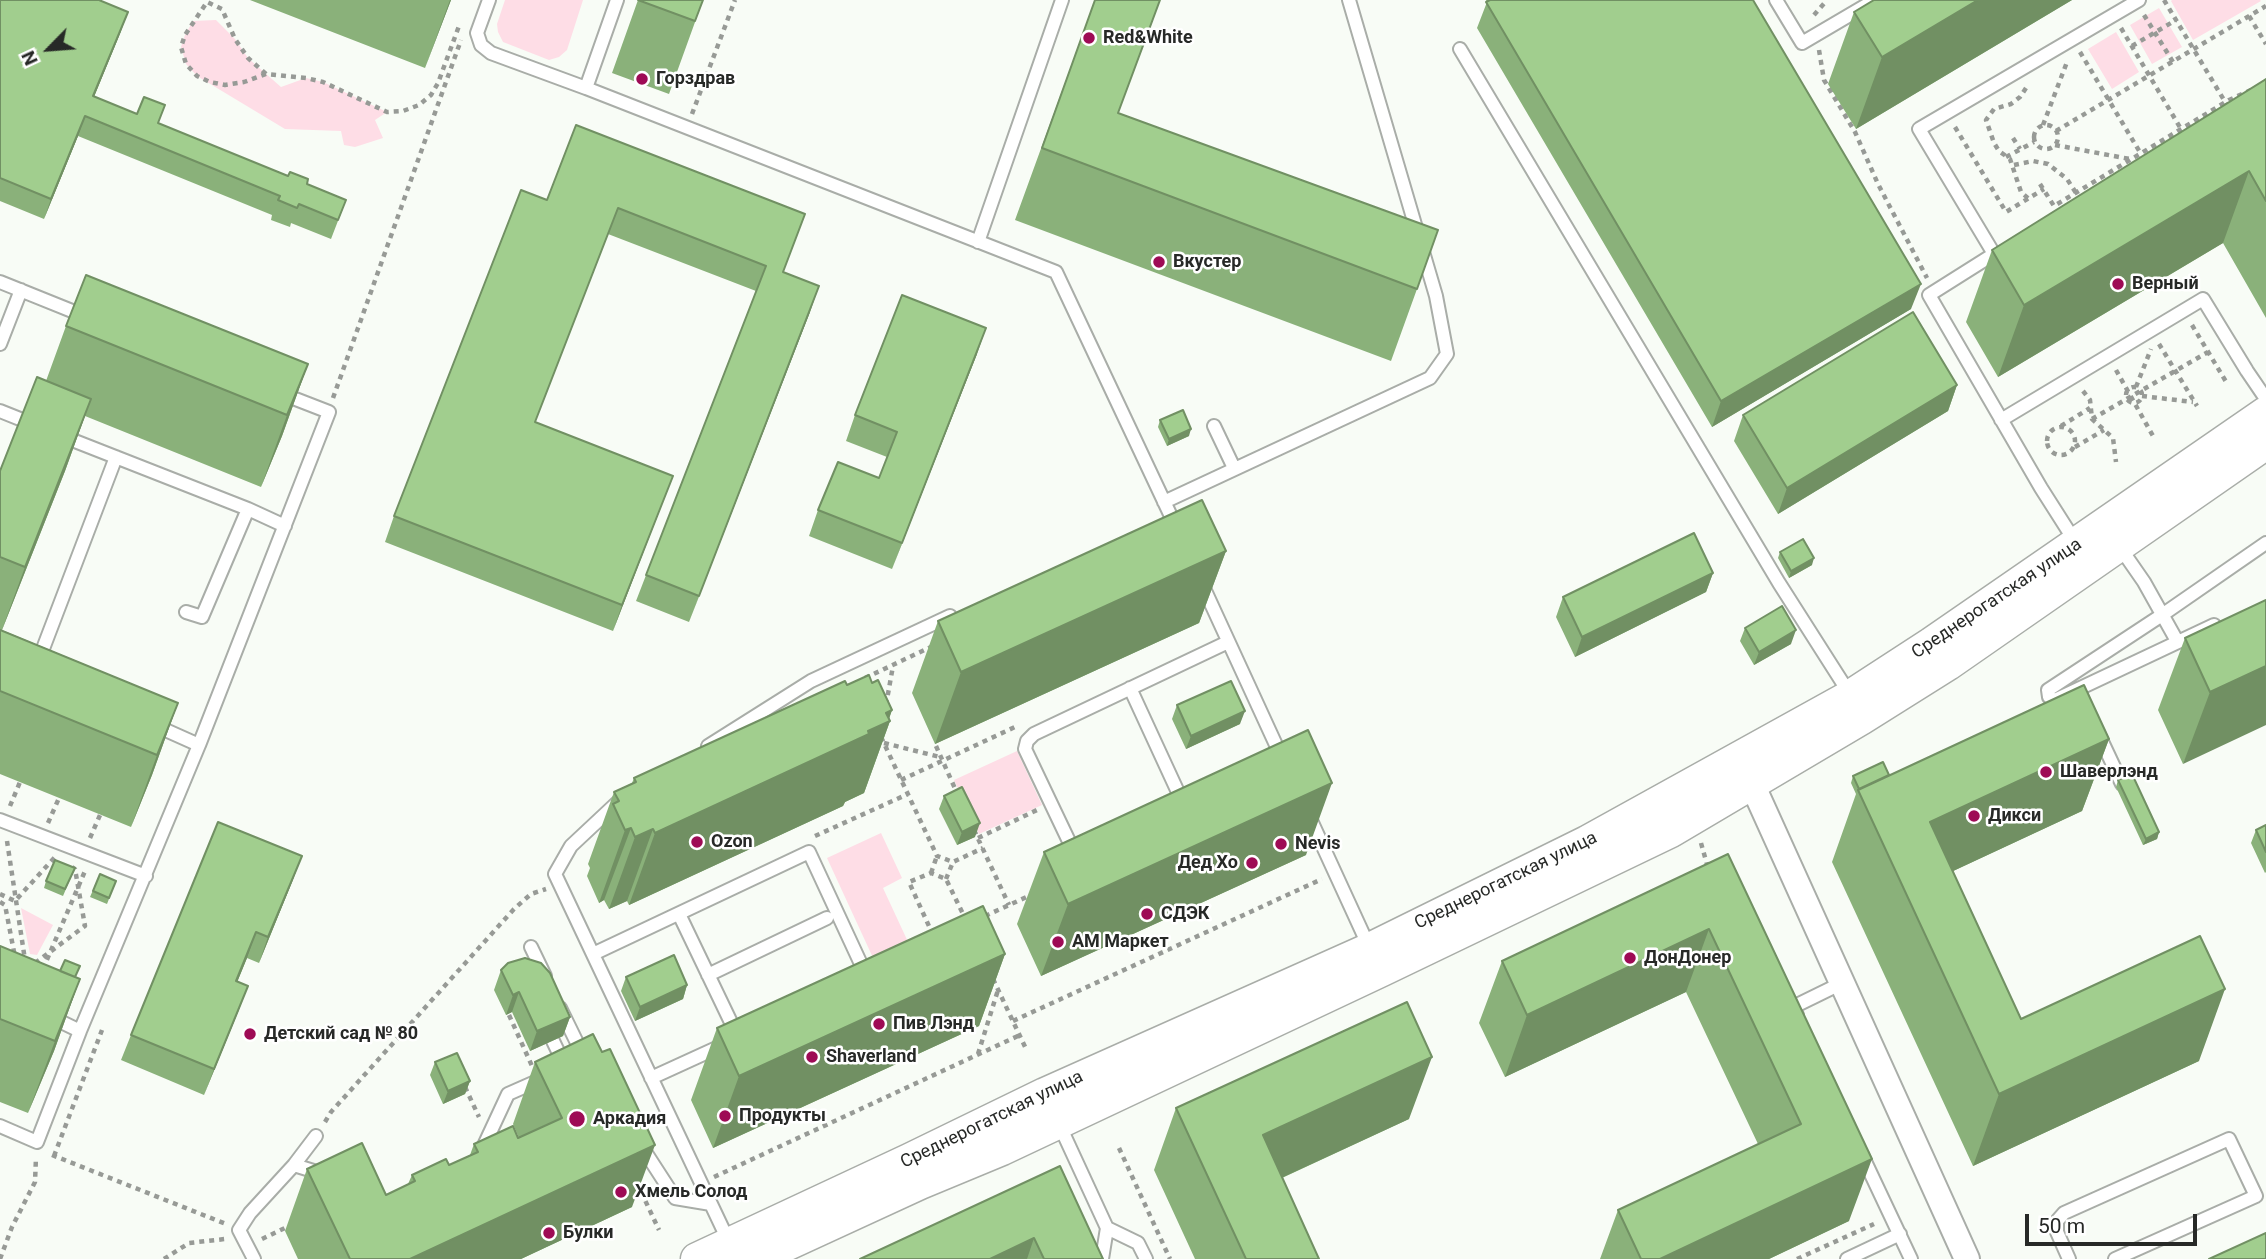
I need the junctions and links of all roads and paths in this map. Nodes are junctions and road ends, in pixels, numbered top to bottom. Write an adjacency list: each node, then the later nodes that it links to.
1 (489, 0): 29 (lane)
2 (617, 0): 29 (lane)
3 (735, 0): 36 (path)
4 (1062, 0): 53 (lane)
5 (1349, 0): 87 (lane)
6 (1776, 0): 19 (lane)
7 (1827, 0): 14 (path)
8 (1875, 0): 19 (lane)
9 (2164, 0): 15 (path)
10 (205, 1): 26 (path); 26 (path)
11 (2140, 5): 18 (path); 55 (lane)
12 (2266, 6): 13 (path)
13 (2249, 16): 21 (path); 24 (path)
14 (1811, 19)
15 (2176, 20): 18 (path); 24 (path)
16 (2118, 23): 22 (path)
17 (460, 24): 26 (path)
18 (2155, 32): 22 (path); 25 (path)
19 (1816, 35): 58 (path)
20 (461, 39): 75 (path)
21 (2266, 44)
22 (2132, 46): 27 (path)
23 (1460, 48): 107 (lane)
24 (2193, 49): 25 (path); 32 (path)
25 (2173, 62): 27 (path)
26 (266, 74)
27 (2149, 75): 31 (path); 37 (path)
28 (2029, 82): 45 (path)
29 (586, 88): 36 (lane)
30 (2259, 88): 32 (path)
31 (2109, 100): 35 (path); 38 (path); 44 (path)
32 (2225, 103): 33 (path); 37 (path)
33 (2232, 115)
34 (1951, 122): 52 (path)
35 (2043, 125): 38 (path); 40 (path)
36 (687, 128): 53 (lane)
37 (2181, 129): 44 (path)
38 (2056, 131): 41 (path)
39 (2013, 138): 42 (path)
40 (2035, 142): 42 (path); 43 (path)
41 (2055, 145): 43 (path); 46 (path)
42 (2020, 149): 45 (path)
43 (2042, 149): 47 (path)
44 (2141, 154): 46 (path)
45 (2006, 157): 48 (path)
46 (2131, 159): 51 (path)
47 (2041, 161): 48 (path); 51 (path)
48 (2012, 165): 52 (path)
49 (2040, 184): 50 (path)
50 (2044, 190): 51 (path); 52 (path)
51 (2076, 193)
52 (2029, 199)
53 (978, 242): 88 (lane)
54 (2006, 247): 55 (lane)
55 (1994, 254): 58 (lane)
56 (0, 282): 57 (lane)
57 (21, 290): 60 (lane); 61 (lane)
58 (1934, 291): 78 (lane)
59 (2184, 311): 62 (path); 63 (lane); 71 (lane)
60 (98, 321)
61 (0, 344)
62 (2208, 352): 64 (path); 66 (path)
63 (2108, 356): 65 (lane); 68 (path)
64 (2175, 371): 69 (path); 69 (path); 69 (path)
65 (2065, 381): 73 (path); 78 (lane)
66 (2228, 384)
67 (265, 387): 75 (lane)
68 (2128, 390): 69 (path); 70 (path)
69 (2140, 392): 70 (path); 72 (path)
70 (2129, 398): 72 (path); 77 (path)
71 (2266, 399)
72 (2135, 404): 82 (path)
73 (2090, 408): 77 (path); 80 (path)
74 (0, 411): 85 (lane)
75 (329, 412): 90 (lane)
76 (2266, 413): 91 (street, Среднерогатская улица)
77 (2092, 419): 81 (path)
78 (2001, 420): 94 (lane)
79 (1214, 426): 87 (lane)
80 (2060, 426): 84 (path); 84 (path)
81 (2104, 430): 84 (path); 86 (path)
82 (2154, 436)
83 (2266, 443): 91 (street, Среднерогатская улица)
84 (2073, 448)
85 (116, 457): 89 (lane); 105 (lane)
86 (2116, 461)
87 (1234, 468): 88 (lane)
88 (1164, 502): 92 (lane)
89 (248, 509): 90 (lane); 97 (lane)
90 (285, 526): 114 (lane)
91 (2112, 536): 94 (street, Среднерогатская улица); 98 (lane)
92 (1182, 540)
93 (2266, 543): 98 (lane)
94 (2085, 555): 107 (street, Среднерогатская улица)
95 (1199, 578): 102 (lane)
96 (962, 611): 103 (lane)
97 (186, 612)
98 (2162, 615): 100 (lane); 100 (lane)
99 (2228, 619): 100 (lane)
100 (2176, 641)
101 (943, 642): 104 (path)
102 (1228, 642): 106 (lane); 119 (lane)
103 (847, 663): 104 (path); 117 (lane)
104 (893, 665): 108 (path)
105 (36, 671)
106 (1130, 688): 129 (lane); 131 (lane)
107 (1857, 707): 122 (street, Среднерогатская улица); 168 (street, Среднерогатская улица)
108 (885, 713)
109 (144, 720): 114 (lane)
110 (883, 725): 113 (path)
111 (2095, 725): 123 (lane)
112 (1016, 727): 118 (path)
113 (883, 740): 116 (path); 116 (path); 118 (path)
114 (200, 745): 150 (lane)
115 (936, 746): 118 (path)
116 (887, 750): 120 (path)
117 (699, 751)
118 (941, 759): 120 (path); 126 (path)
119 (1282, 770)
120 (901, 780): 125 (path)
121 (20, 782): 132 (path)
122 (1752, 784): 168 (street, Среднерогатская улица); 174 (street)
123 (2122, 784)
124 (631, 794): 167 (lane)
125 (908, 794): 139 (path); 144 (path)
126 (957, 794)
127 (59, 798): 134 (path)
128 (1301, 799): 168 (lane)
129 (1050, 804): 137 (path); 145 (lane)
130 (100, 815): 141 (path)
131 (1174, 815)
132 (4, 818): 138 (path); 150 (lane)
133 (973, 827): 137 (path)
134 (46, 831)
135 (1698, 835): 149 (path)
136 (0, 836): 138 (path)
137 (978, 838): 142 (path)
138 (6, 839): 140 (path); 157 (path)
139 (809, 839)
140 (18, 844)
141 (86, 845)
142 (983, 848): 147 (path); 159 (path)
143 (41, 854): 146 (path)
144 (937, 856): 147 (path); 148 (path)
145 (1087, 856)
146 (53, 859): 153 (path); 153 (path); 157 (path)
147 (953, 862): 151 (path)
148 (930, 873): 151 (path); 164 (path)
149 (1709, 873)
150 (146, 876): 181 (lane)
151 (946, 879): 163 (path)
152 (1323, 879): 180 (path)
153 (78, 887): 166 (path); 166 (path)
154 (551, 887): 194 (path)
155 (0, 894): 157 (path)
156 (1033, 894): 159 (path)
157 (15, 901): 169 (path)
158 (0, 902): 169 (path)
159 (1009, 905): 162 (path)
160 (679, 914): 167 (lane); 171 (lane); 173 (lane)
161 (827, 918): 171 (lane)
162 (978, 920)
163 (968, 924)
164 (936, 943)
165 (531, 947): 175 (lane)
166 (50, 952): 169 (path); 170 (path)
167 (593, 954): 190 (lane)
168 (1376, 960): 192 (street, Среднерогатская улица); 210 (street, Среднерогатская улица)
169 (25, 961)
170 (40, 974)
171 (708, 975): 190 (lane)
172 (991, 975): 176 (path)
173 (856, 982)
174 (1842, 983): 182 (lane); 224 (street)
175 (549, 984)
176 (998, 989): 180 (path); 186 (path)
177 (555, 997): 187 (lane)
178 (39, 1012): 181 (lane)
179 (509, 1015): 191 (path)
180 (1013, 1021): 183 (path)
181 (80, 1031): 196 (lane)
182 (1805, 1032)
183 (1020, 1035): 185 (path); 186 (path)
184 (553, 1041): 188 (lane)
185 (1027, 1051)
186 (978, 1054): 203 (path)
187 (585, 1059): 188 (lane); 189 (lane)
188 (566, 1068): 191 (lane)
189 (592, 1071)
190 (651, 1079): 203 (lane)
191 (539, 1080): 199 (lane)
192 (1058, 1122): 206 (lane); 210 (street, Среднерогатская улица)
193 (0, 1126): 196 (lane)
194 (316, 1136): 200 (lane)
195 (638, 1140): 204 (lane)
196 (37, 1142): 208 (path); 215 (path)
197 (1858, 1146): 209 (lane)
198 (1119, 1148): 214 (path)
199 (466, 1164)
200 (294, 1165): 201 (lane); 208 (lane)
201 (333, 1178)
202 (636, 1181): 207 (path)
203 (701, 1183): 204 (lane)
204 (711, 1205): 213 (lane)
205 (298, 1222): 212 (path)
206 (1107, 1228): 219 (lane); 220 (lane)
207 (659, 1230)
208 (241, 1233): 216 (path); 217 (lane)
209 (1900, 1234): 211 (lane); 223 (lane)
210 (792, 1237): 213 (street, Среднерогатская улица)
211 (1882, 1243): 221 (path); 222 (lane)
212 (266, 1249)
213 (741, 1254): 218 (street, Среднерогатская улица)
214 (1169, 1258)
215 (0, 1259)
216 (164, 1259)
217 (254, 1259)
218 (697, 1259)
219 (1102, 1259)
220 (1146, 1259)
221 (1797, 1259)
222 (1847, 1259)
223 (1911, 1259)
224 (1967, 1259)
225 (2069, 1259): 226 (lane)
226 (2115, 1259)

